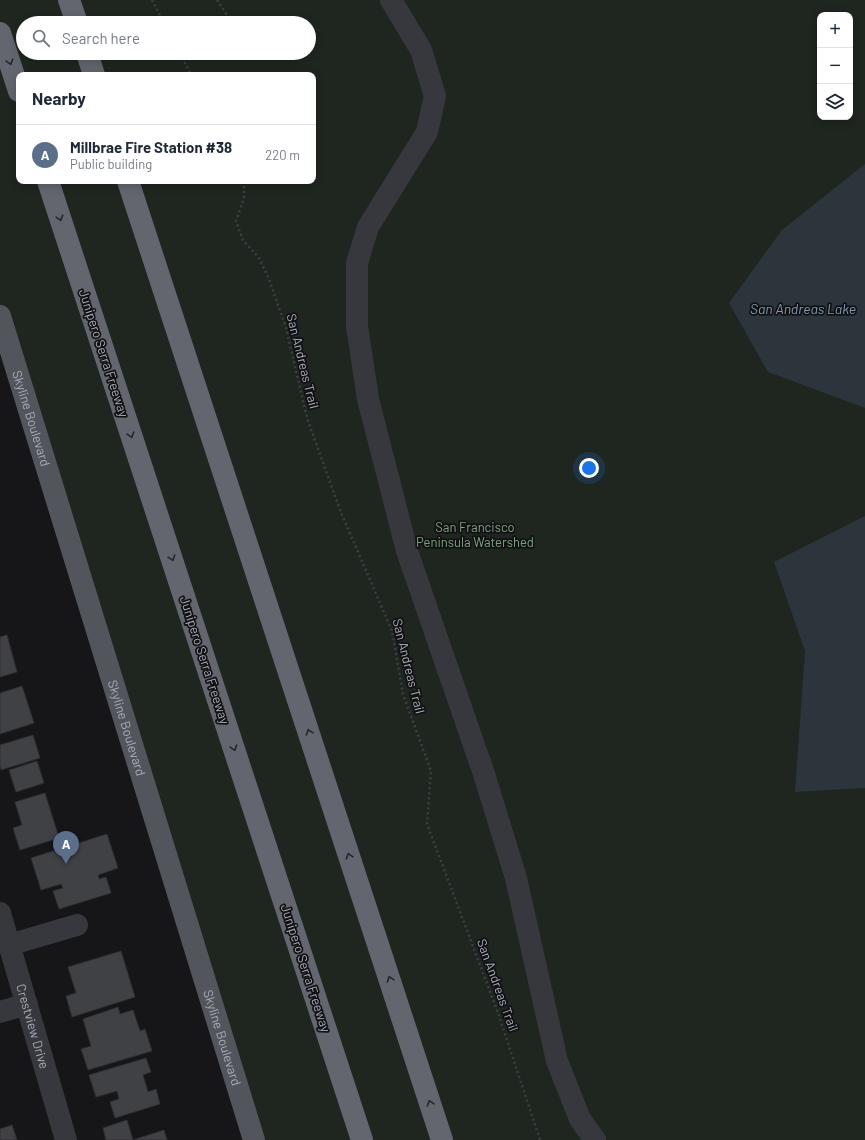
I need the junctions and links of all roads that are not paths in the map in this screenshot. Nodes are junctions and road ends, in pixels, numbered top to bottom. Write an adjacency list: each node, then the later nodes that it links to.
1 (69, 0): 3 (highway)
2 (391, 0): 20 (street)
3 (75, 16)
4 (0, 33): 7 (highway, one-way to 7)
5 (89, 60): 6 (highway)
6 (93, 72)
7 (16, 83)
8 (49, 184): 18 (highway, Junipero Serra Freeway, one-way to 18)
9 (129, 184): 19 (highway, one-way to 9)
10 (0, 316): 17 (main road, Skyline Boulevard)
11 (0, 913): 13 (street, Crestview Drive)
12 (77, 925): 13 (street)
13 (9, 945): 14 (street, Crestview Drive)
14 (26, 1004): 15 (street); 16 (street, Crestview Drive)
15 (0, 1012)
16 (66, 1140)
17 (254, 1140)
18 (362, 1140)
19 (442, 1140)
20 (595, 1140)

